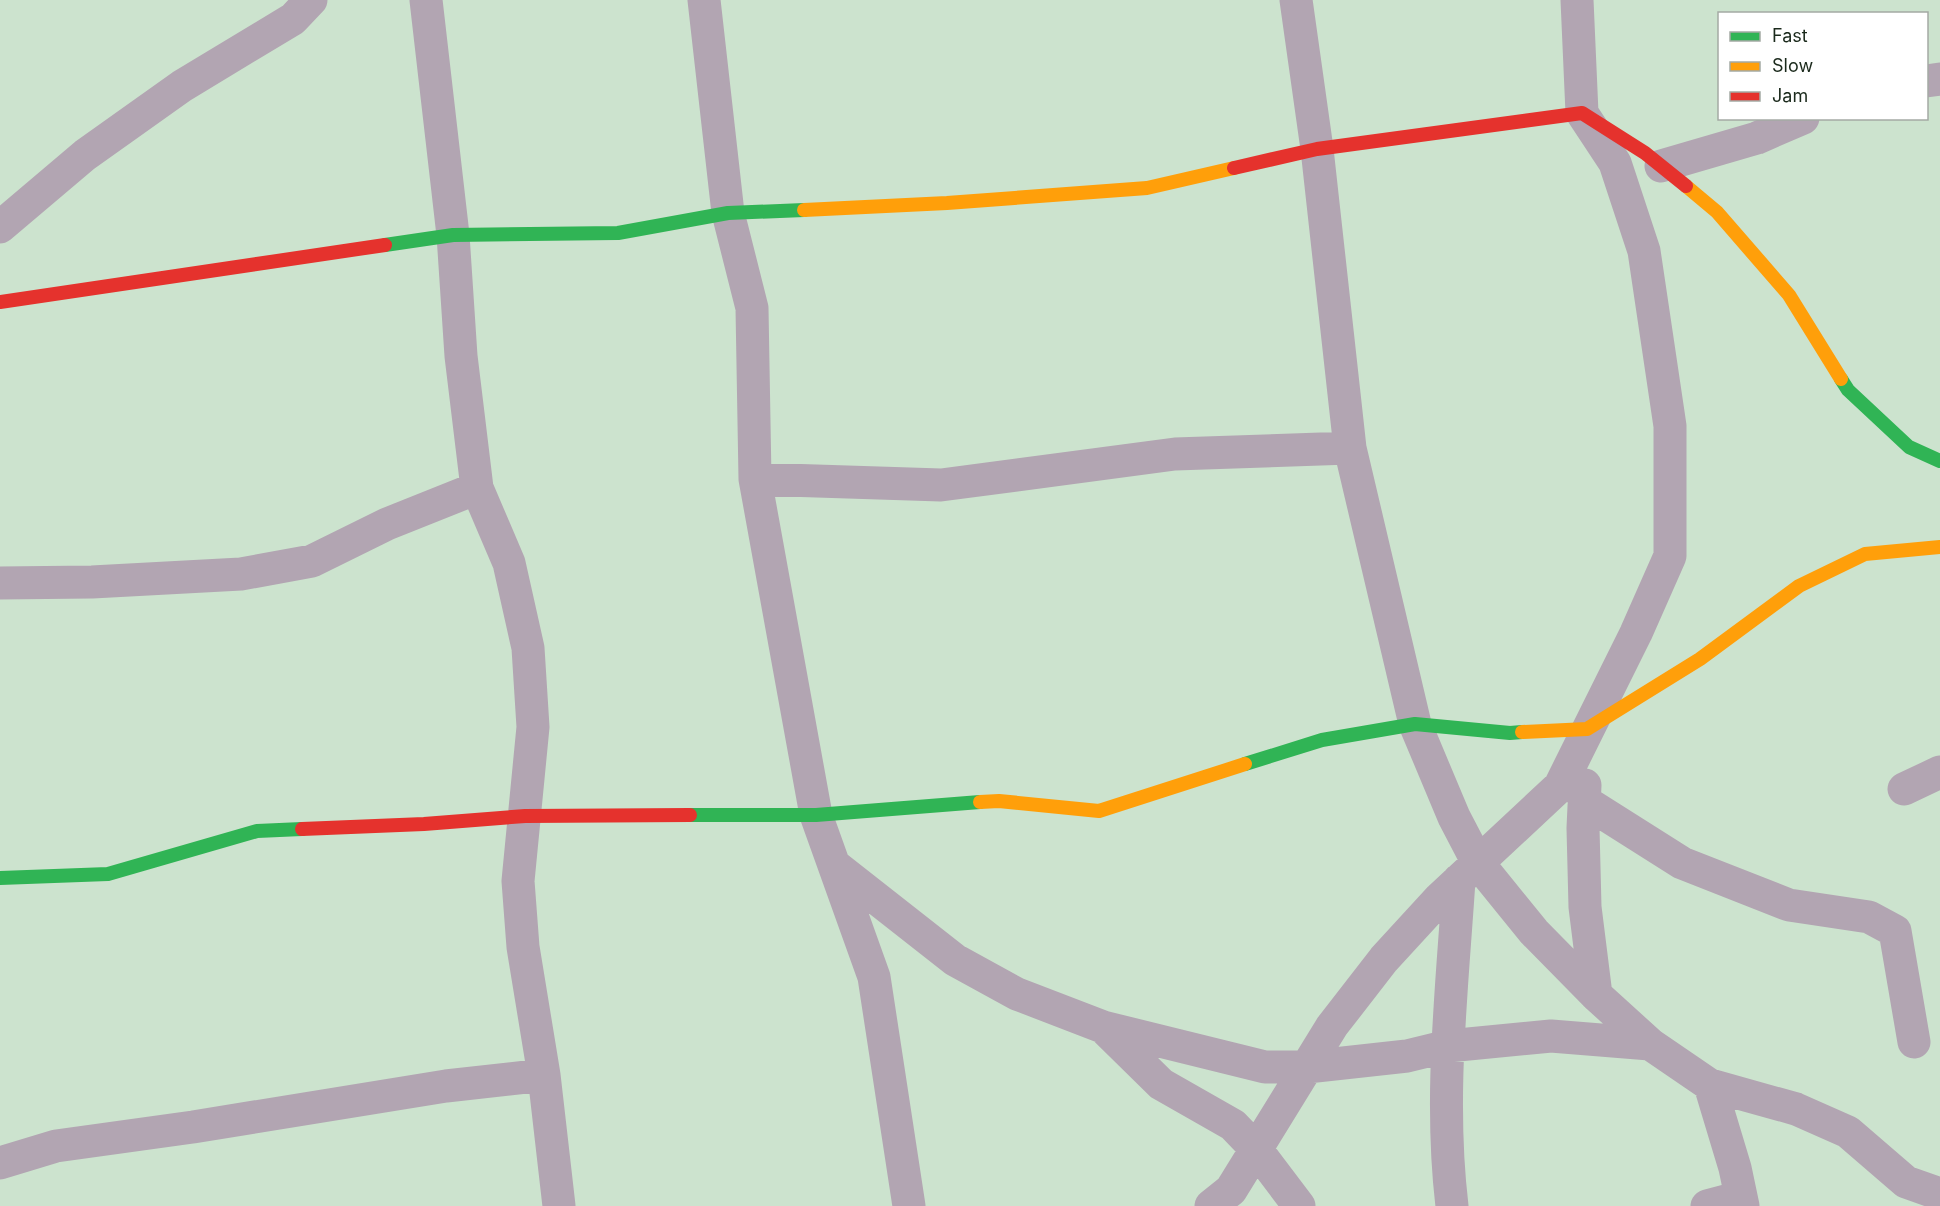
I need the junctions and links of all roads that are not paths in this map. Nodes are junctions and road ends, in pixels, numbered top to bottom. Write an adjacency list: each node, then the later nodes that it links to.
1 (311, 0): 11 (street)
2 (426, 0): 12 (street)
3 (704, 0): 10 (street)
4 (1296, 0): 8 (street)
5 (1576, 0): 6 (street)
6 (1582, 113): 8 (street); 9 (street); 21 (street)
7 (1798, 120): 9 (street)
8 (1317, 149): 10 (street); 14 (street)
9 (1661, 166): 15 (street)
10 (728, 213): 12 (street); 16 (street)
11 (0, 226)
12 (453, 235): 13 (street); 17 (street)
13 (0, 302)
14 (1350, 448): 16 (street); 20 (street)
15 (1940, 461)
16 (755, 479): 25 (street)
17 (477, 488): 19 (street); 26 (street)
18 (1940, 547): 21 (street)
19 (0, 583)
20 (1415, 724): 21 (street); 25 (street); 28 (street)
21 (1587, 729): 24 (street); 28 (street)
22 (1940, 772): 23 (street)
23 (1904, 789)
24 (1584, 801): 30 (street); 32 (street)
25 (816, 815): 26 (street); 27 (street)
26 (525, 816): 29 (street); 36 (street)
27 (834, 865): 31 (street); 43 (street)
28 (1468, 872): 30 (street); 34 (street); 35 (street)
29 (0, 878)
30 (1596, 995): 33 (street)
31 (1103, 1027): 35 (street); 38 (street)
32 (1914, 1042)
33 (1650, 1044): 34 (street); 37 (street)
34 (1448, 1046): 35 (street); 46 (street)
35 (1307, 1067): 38 (street)
36 (544, 1075): 39 (street); 42 (street)
37 (1710, 1085): 40 (street); 41 (street)
38 (1256, 1149): 44 (street); 45 (street)
39 (0, 1163)
40 (1940, 1194)
41 (1742, 1201): 47 (street)
42 (559, 1206)
43 (909, 1206)
44 (1211, 1206)
45 (1299, 1206)
46 (1452, 1206)
47 (1707, 1206)

